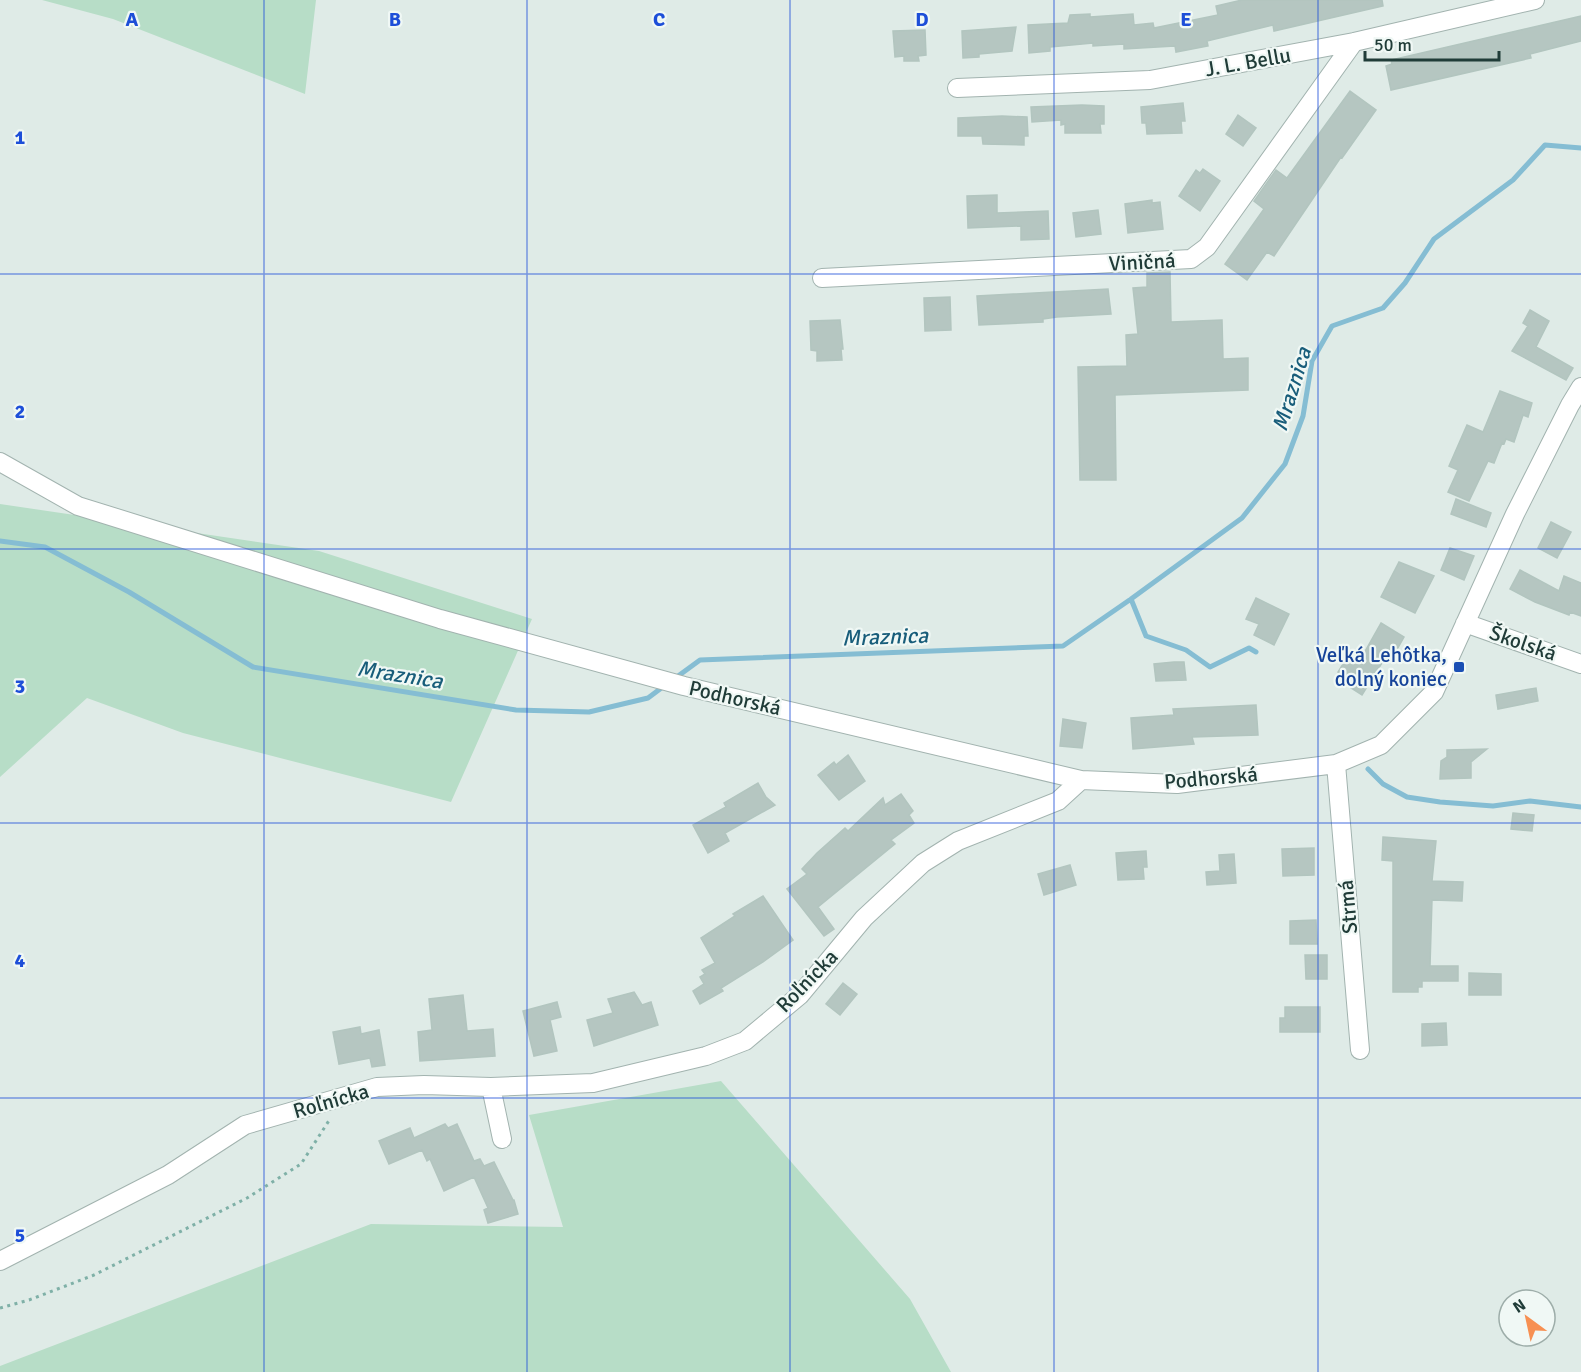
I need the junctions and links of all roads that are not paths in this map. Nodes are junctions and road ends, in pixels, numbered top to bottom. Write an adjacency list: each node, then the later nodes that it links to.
1 (1536, 0): 2 (street, J. L. Bellu)
2 (1354, 42): 3 (street, J. L. Bellu); 4 (street, Viničná)
3 (957, 88)
4 (822, 278)
5 (1581, 387): 7 (street, Podhorská)
6 (0, 462): 10 (street, Podhorská)
7 (1465, 623): 8 (street, Školská); 9 (street, Podhorská)
8 (1581, 664)
9 (1336, 764): 10 (street, Podhorská); 11 (street, Strmá)
10 (1081, 780): 12 (street, Roľnícka)
11 (1360, 1050)
12 (491, 1087): 13 (street); 14 (street, Roľnícka)
13 (502, 1139)
14 (0, 1261)

